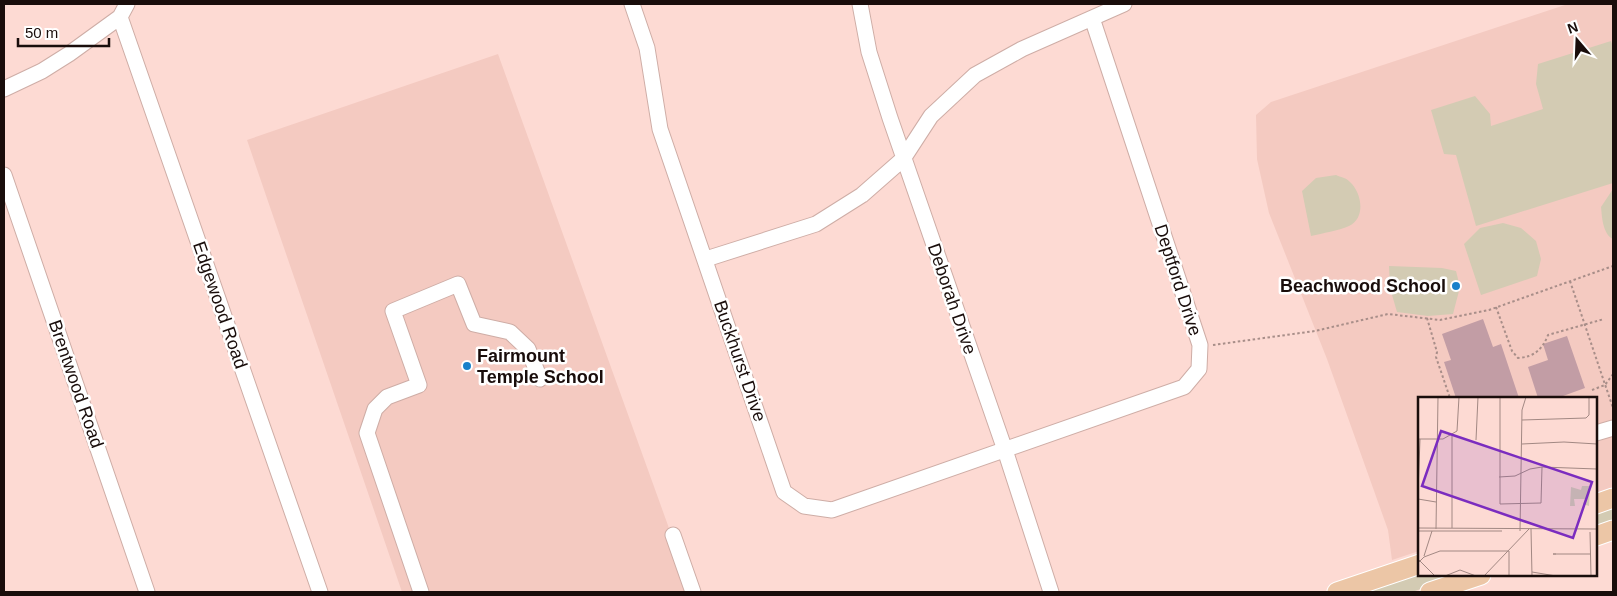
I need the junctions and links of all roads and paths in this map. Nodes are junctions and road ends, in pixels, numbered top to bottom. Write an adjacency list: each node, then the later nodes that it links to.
1 (632, 4): 9 (street, Buckhurst Drive)
2 (860, 4): 7 (street, Deborah Drive)
3 (1124, 4): 5 (street)
4 (123, 10): 6 (street); 34 (street, Edgewood Road)
5 (1092, 18): 7 (street); 25 (street, Deptford Drive)
6 (4, 89)
7 (903, 158): 9 (street); 25 (street, Deborah Drive)
8 (4, 175): 33 (street, Brentwood Road)
9 (706, 259): 25 (street, Buckhurst Drive)
10 (1613, 266): 11 (path)
11 (1570, 281): 12 (path); 15 (path)
12 (1496, 307): 13 (path); 15 (path)
13 (1427, 318): 16 (path); 21 (path)
14 (1604, 319): 15 (path)
15 (1585, 324): 19 (path)
16 (1213, 345)
17 (1613, 374): 19 (path)
18 (540, 379): 35 (street)
19 (1605, 385): 20 (path); 22 (path)
20 (1592, 390)
21 (1450, 397)
22 (1613, 408)
23 (1613, 428): 24 (street)
24 (1597, 433)
25 (1005, 450): 37 (street, Deborah Drive)
26 (1613, 498): 27 (main road)
27 (1597, 504)
28 (1613, 530): 30 (main road)
29 (673, 535): 36 (street)
30 (1597, 536)
31 (1418, 565): 38 (main road)
32 (1479, 576): 39 (main road)
33 (147, 592)
34 (320, 592)
35 (422, 592)
36 (693, 592)
37 (1051, 592)
38 (1337, 592)
39 (1430, 592)

